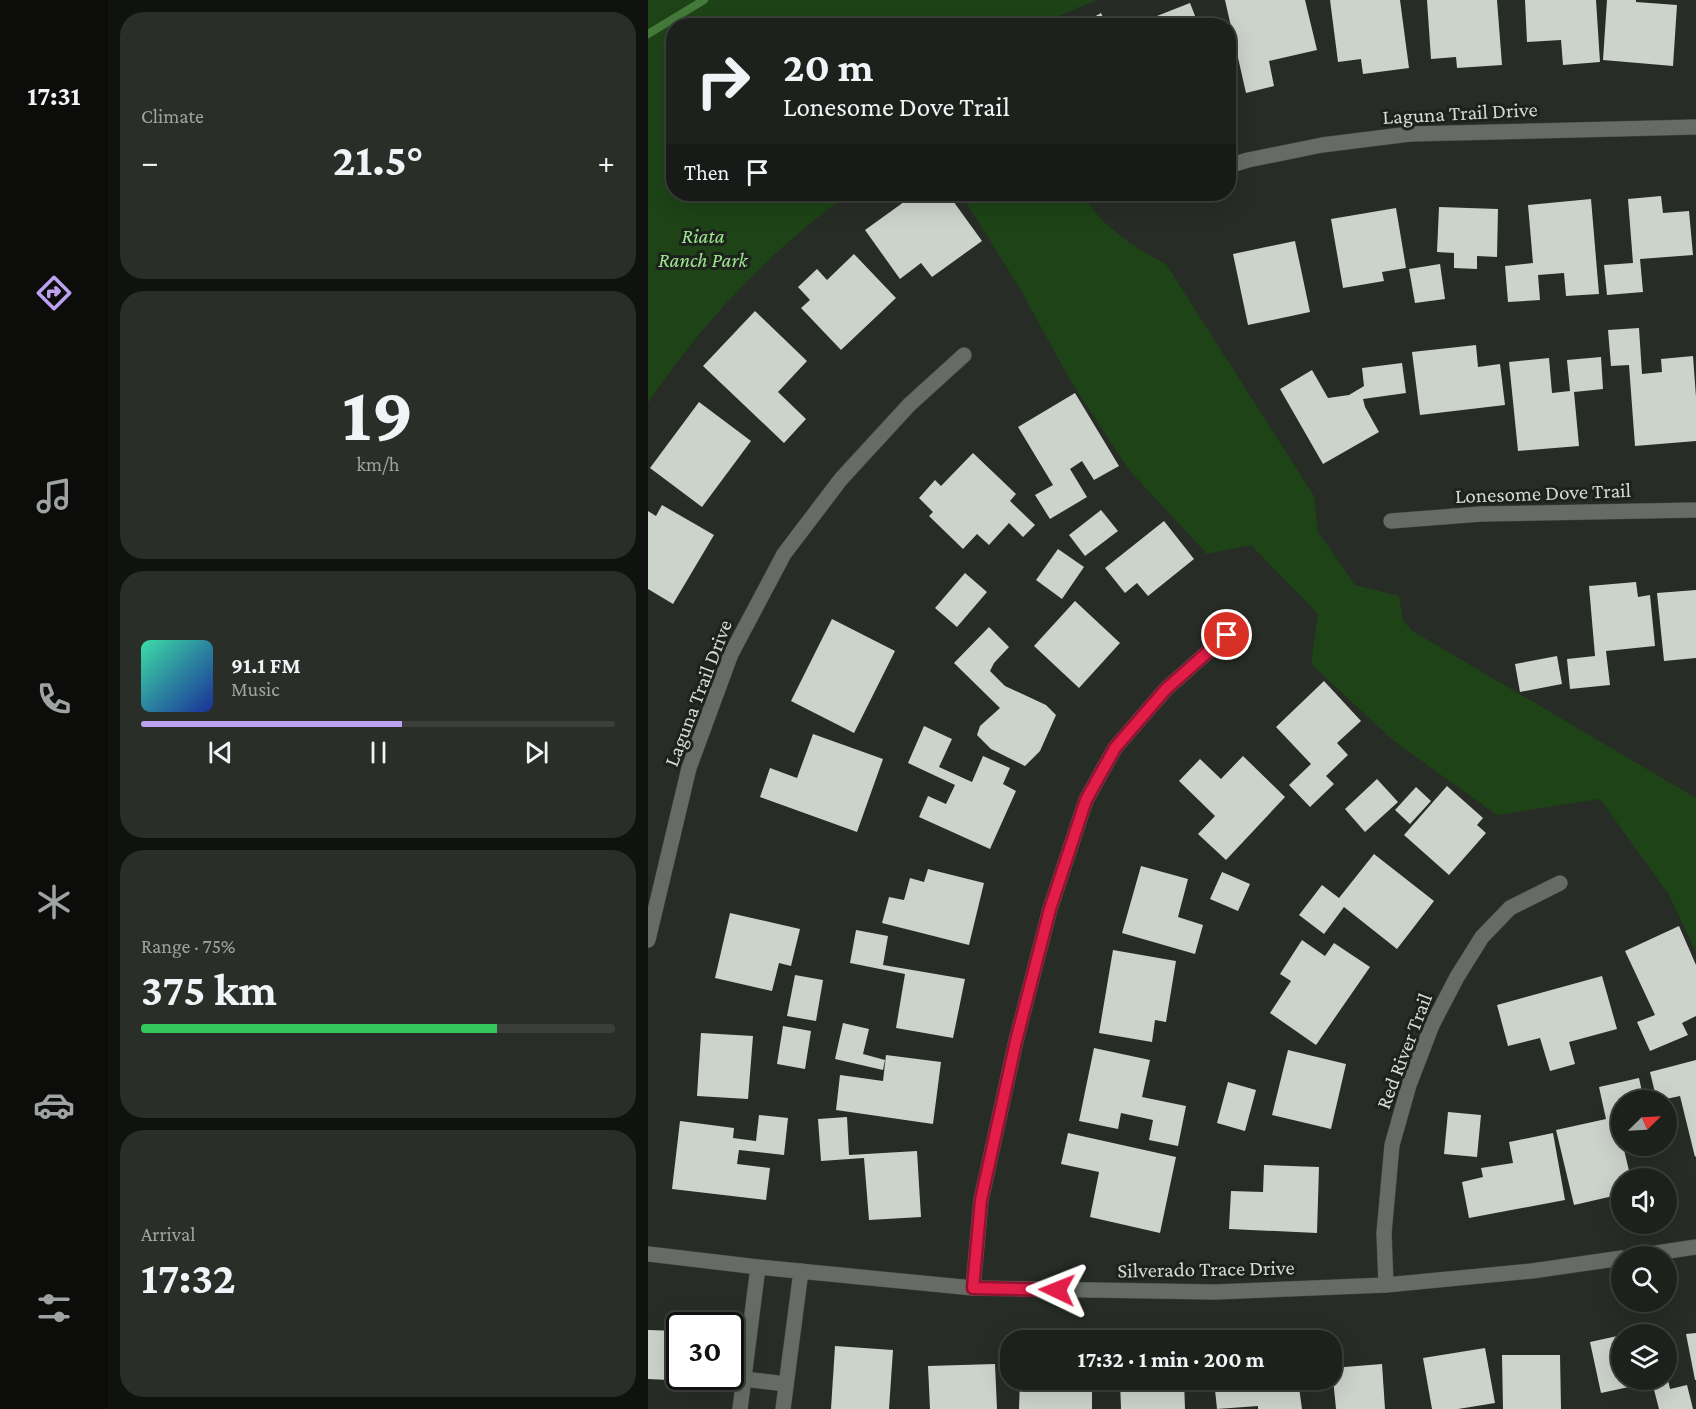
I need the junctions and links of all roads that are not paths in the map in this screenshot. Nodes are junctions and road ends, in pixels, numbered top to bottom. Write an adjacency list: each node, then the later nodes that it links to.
1 (1696, 127): 2 (street, Laguna Trail Drive)
2 (1236, 164)
3 (964, 355): 8 (street, Laguna Trail Drive)
4 (1696, 510): 5 (street, Lonesome Dove Trail)
5 (1391, 521)
6 (1227, 635): 16 (street)
7 (1560, 883): 15 (street, Red River Trail)
8 (648, 940)
9 (1696, 1247): 10 (street)
10 (1677, 1250)
11 (648, 1254): 13 (street, Silverado Trace Drive)
12 (1611, 1260): 15 (street, Silverado Trace Drive)
13 (758, 1267): 14 (street, Silverado Trace Drive); 17 (street)
14 (801, 1271): 16 (street, Silverado Trace Drive); 18 (street)
15 (1386, 1285): 16 (street, Silverado Trace Drive)
16 (973, 1288)
17 (744, 1379): 18 (street)
18 (786, 1384): 21 (street)
19 (743, 1390): 20 (street)
20 (740, 1409)
21 (783, 1409)

